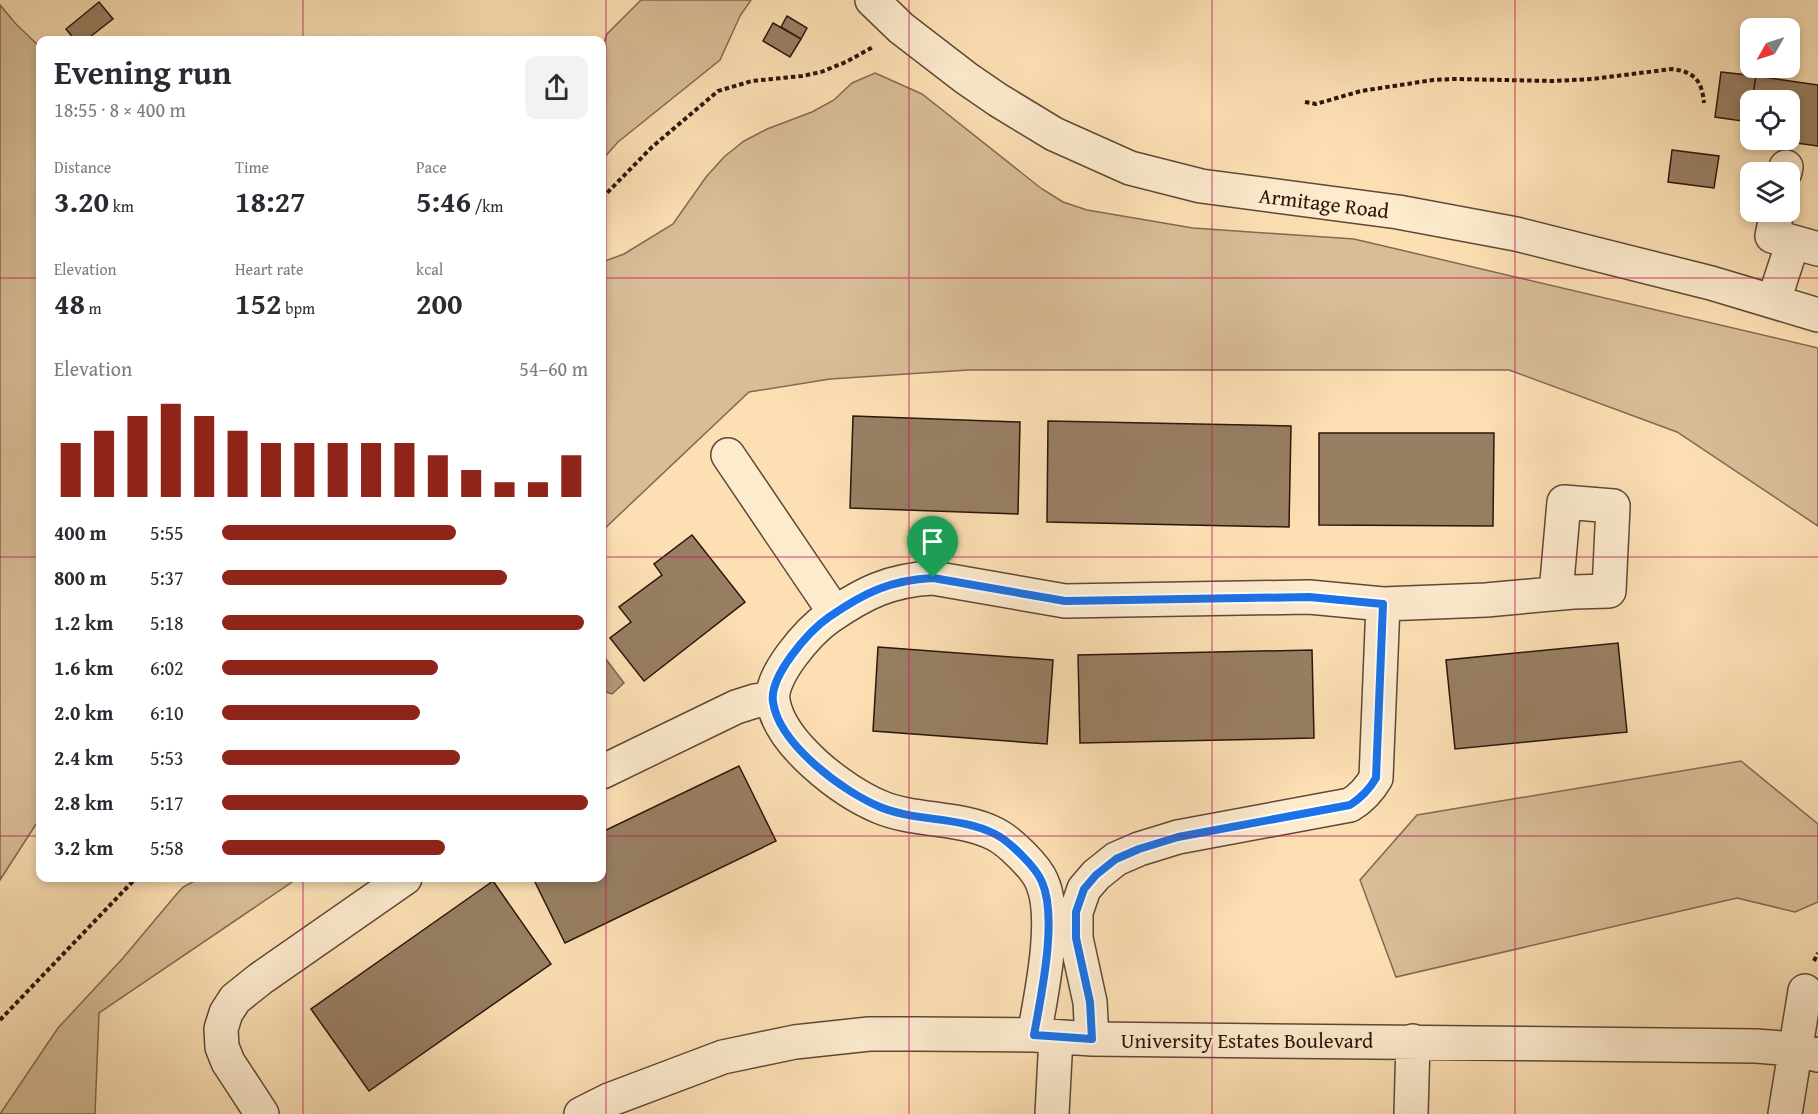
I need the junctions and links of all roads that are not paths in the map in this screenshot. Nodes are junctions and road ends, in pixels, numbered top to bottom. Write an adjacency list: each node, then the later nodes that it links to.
1 (872, 0): 4 (street, Armitage Road)
2 (1775, 222): 3 (street)
3 (1806, 246): 4 (street)
4 (1774, 300): 5 (street, Armitage Road)
5 (1818, 315)
6 (728, 455): 9 (street)
7 (1556, 593): 8 (street)
8 (1383, 604): 9 (street); 15 (street)
9 (834, 613): 10 (street)
10 (772, 699): 11 (street); 14 (street)
11 (606, 770)
12 (399, 882): 18 (street)
13 (1804, 991): 17 (street)
14 (1045, 1036): 15 (street, University Estates Boulevard); 19 (street, University Estates Boulevard); 20 (street)
15 (1092, 1039): 16 (street, University Estates Boulevard)
16 (1413, 1041): 17 (street, University Estates Boulevard); 21 (street)
17 (1807, 1052): 22 (street)
18 (262, 1114)
19 (581, 1114)
20 (1052, 1114)
21 (1411, 1114)
22 (1785, 1114)

